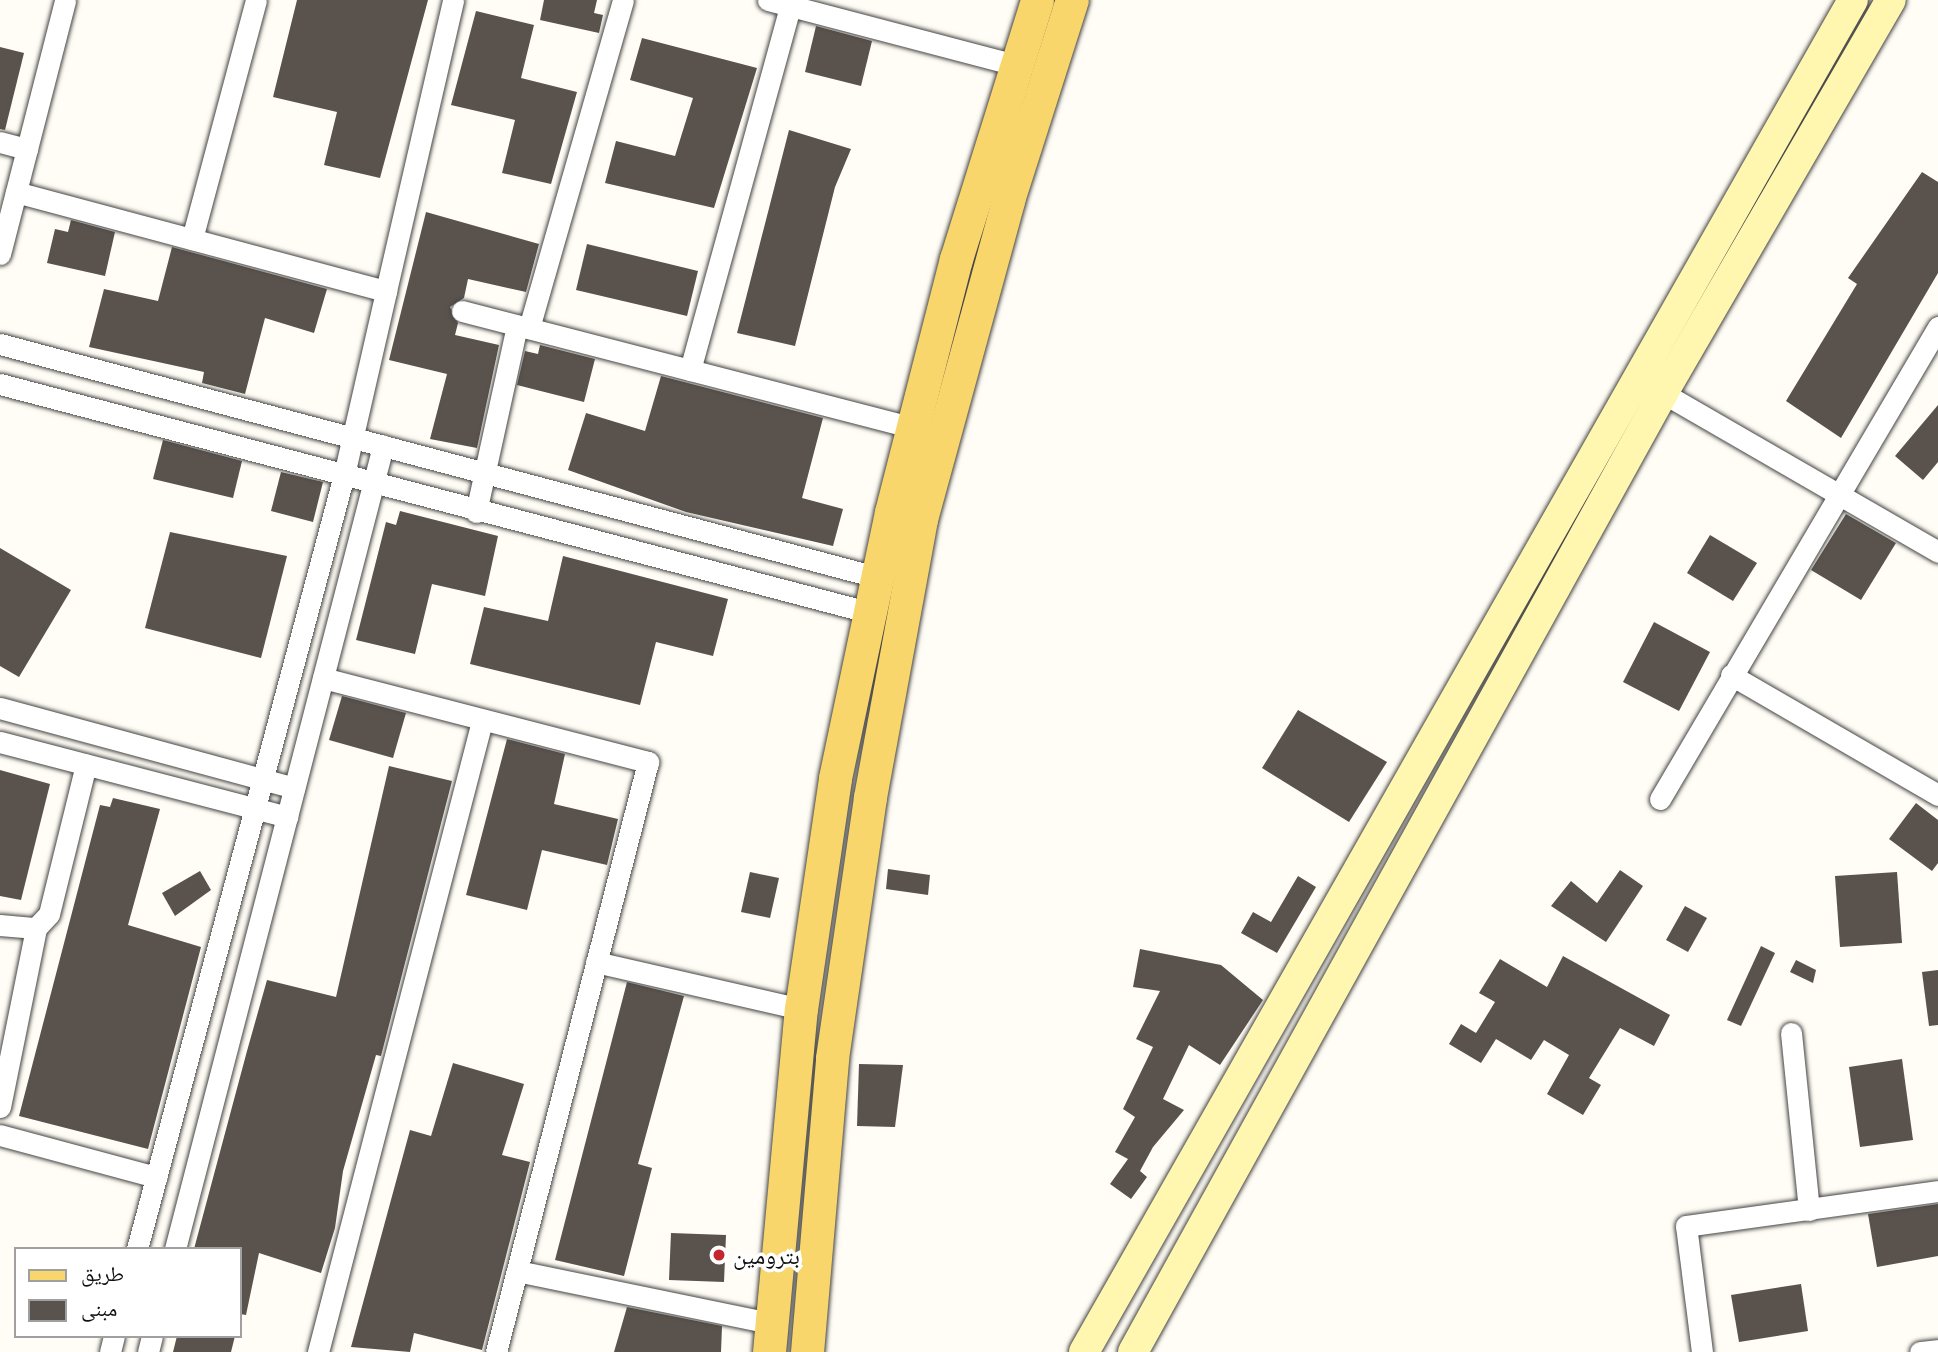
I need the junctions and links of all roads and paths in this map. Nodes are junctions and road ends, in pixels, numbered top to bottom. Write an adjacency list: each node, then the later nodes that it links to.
1 (65, 0): 13 (street)
2 (256, 0): 15 (street)
3 (453, 0): 17 (street)
4 (623, 0): 19 (street)
5 (768, 0): 10 (street)
6 (1037, 0): 11 (main road)
7 (1072, 0): 65 (main road)
8 (1853, 0): 66 (main road)
9 (1891, 0): 24 (main road)
10 (790, 6): 11 (street); 22 (street)
11 (1015, 65): 25 (main road)
12 (0, 142): 13 (street)
13 (27, 149): 14 (street)
14 (16, 192): 15 (street); 16 (street)
15 (192, 239): 17 (street)
16 (0, 254)
17 (386, 291): 26 (street)
18 (462, 311): 19 (street)
19 (523, 327): 22 (street); 28 (street)
20 (1936, 335): 31 (street)
21 (0, 344): 26 (street)
22 (690, 370): 25 (street)
23 (0, 384): 29 (street)
24 (1663, 393): 31 (street); 67 (main road)
25 (912, 427): 34 (main road)
26 (353, 439): 27 (street); 29 (street)
27 (383, 446): 28 (street); 30 (street)
28 (485, 473): 32 (street); 34 (street)
29 (344, 475): 30 (street); 42 (street)
30 (373, 482): 32 (street); 37 (street)
31 (1839, 494): 33 (street); 36 (street)
32 (477, 512): 35 (street)
33 (1938, 551)
34 (876, 577): 35 (main road)
35 (869, 612): 51 (main road)
36 (1731, 676): 44 (street); 45 (street)
37 (323, 678): 39 (street); 43 (street)
38 (0, 708): 42 (street)
39 (482, 721): 50 (street); 63 (street)
40 (0, 742): 41 (street)
41 (86, 764): 46 (street); 49 (street)
42 (263, 779): 43 (street); 46 (street)
43 (294, 788): 47 (street)
44 (1938, 795)
45 (1660, 799)
46 (256, 808): 47 (street); 55 (street)
47 (287, 817): 59 (street)
48 (0, 925): 49 (street)
49 (36, 928): 53 (street)
50 (596, 962): 51 (street); 60 (street)
51 (801, 1009): 61 (main road)
52 (1791, 1033): 57 (street)
53 (0, 1107)
54 (0, 1135): 55 (street)
55 (156, 1177): 58 (street)
56 (1938, 1191): 57 (street)
57 (1809, 1210): 68 (street)
58 (138, 1247)
59 (176, 1247)
60 (517, 1271): 61 (street); 64 (street)
61 (770, 1338)
62 (1938, 1350): 69 (street)
63 (318, 1352)
64 (496, 1352)
65 (807, 1352)
66 (1084, 1352)
67 (1133, 1352)
68 (1702, 1352)
69 (1920, 1352)

